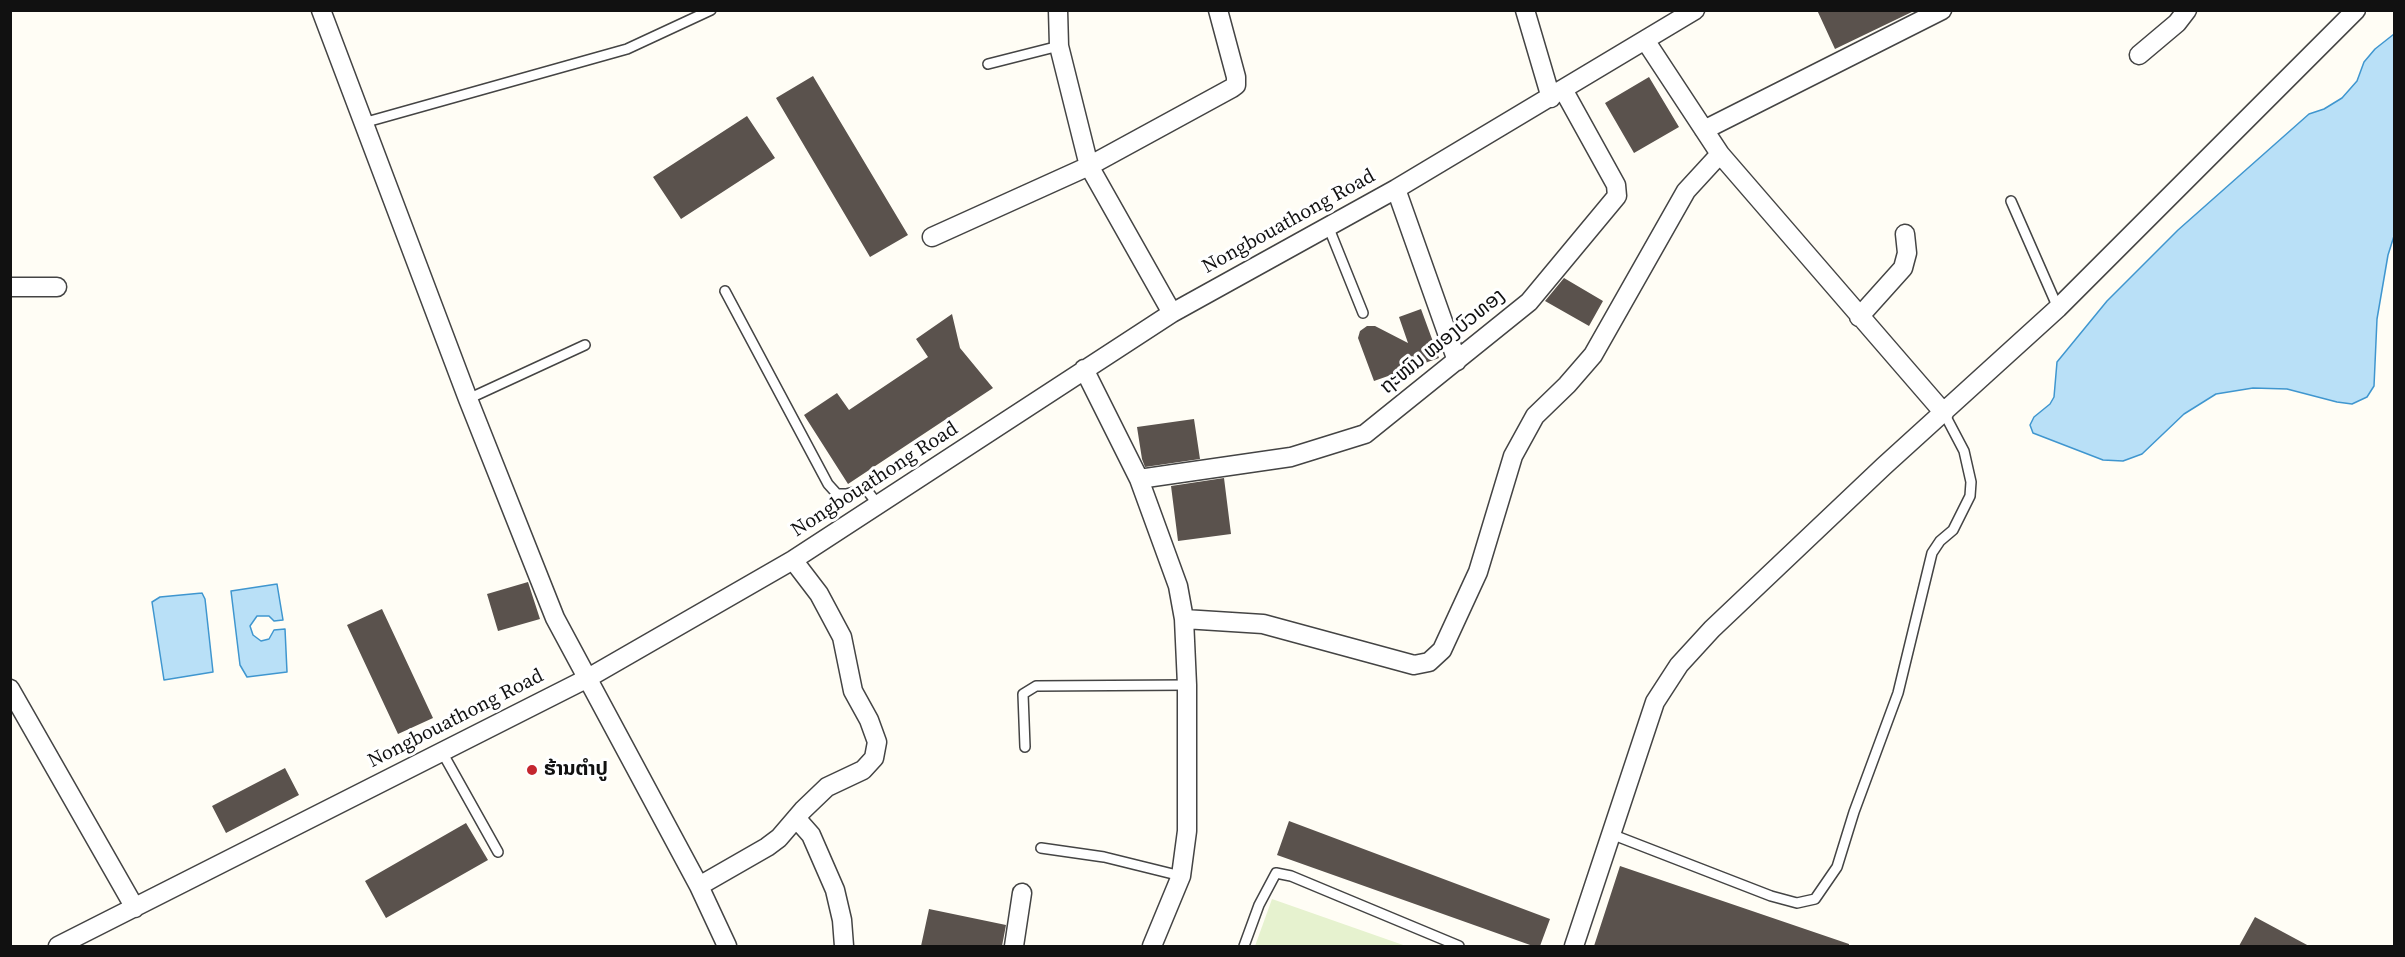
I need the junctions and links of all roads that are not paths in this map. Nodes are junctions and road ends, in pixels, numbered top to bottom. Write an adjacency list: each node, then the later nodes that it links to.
1 (321, 10): 15 (street)
2 (711, 10): 15 (lane)
3 (1058, 10): 11 (street)
4 (1218, 10): 18 (street)
5 (1524, 10): 14 (street)
6 (1695, 10): 10 (street, Nongbouathong Road)
7 (1942, 10): 16 (street)
8 (2187, 10): 12 (street)
9 (2356, 10): 27 (street)
10 (1645, 40): 14 (street, Nongbouathong Road); 16 (street)
11 (1059, 46): 13 (lane); 18 (street)
12 (2139, 55)
13 (988, 64)
14 (1557, 94): 19 (street, Nongbouathong Road); 32 (street, ຖະໜົນ ໝອງບົວທອງ)
15 (363, 123): 34 (street)
16 (1704, 130): 17 (street)
17 (1720, 154): 30 (street); 39 (street)
18 (1089, 166): 23 (street); 28 (street)
19 (1396, 189): 21 (street, Nongbouathong Road); 32 (street)
20 (2011, 201): 27 (lane)
21 (1328, 226): 28 (street, Nongbouathong Road); 29 (lane)
22 (1905, 234): 30 (street)
23 (932, 237)
24 (10, 287): 25 (street)
25 (57, 287)
26 (725, 291): 37 (lane)
27 (2058, 308): 35 (street)
28 (1172, 313): 33 (street, Nongbouathong Road)
29 (1364, 313)
30 (1859, 317): 35 (street)
31 (585, 345): 34 (lane)
32 (1457, 361): 36 (street, ຖະໜົນ ໝອງບົວທອງ)
33 (1084, 369): 36 (street); 37 (street, Nongbouathong Road)
34 (468, 399): 40 (street)
35 (1944, 413): 46 (street); 46 (lane)
36 (1139, 478): 39 (street)
37 (879, 506): 38 (street, Nongbouathong Road)
38 (793, 560): 40 (street, Nongbouathong Road); 45 (street)
39 (1184, 619): 41 (street)
40 (588, 678): 44 (street, Nongbouathong Road); 50 (street)
41 (1187, 685): 43 (lane); 49 (street)
42 (10, 689): 52 (street)
43 (1025, 747)
44 (442, 752): 48 (lane); 52 (street, Nongbouathong Road)
45 (796, 818): 50 (street); 55 (street)
46 (1611, 834): 60 (street)
47 (1041, 848): 49 (lane)
48 (498, 852)
49 (1181, 876): 57 (street)
50 (699, 886): 54 (street)
51 (1022, 893): 56 (street)
52 (135, 908): 53 (street, Nongbouathong Road)
53 (58, 946)
54 (727, 946)
55 (844, 946)
56 (1014, 946)
57 (1152, 946)
58 (1244, 946): 59 (lane)
59 (1459, 946)
60 (1574, 946)

